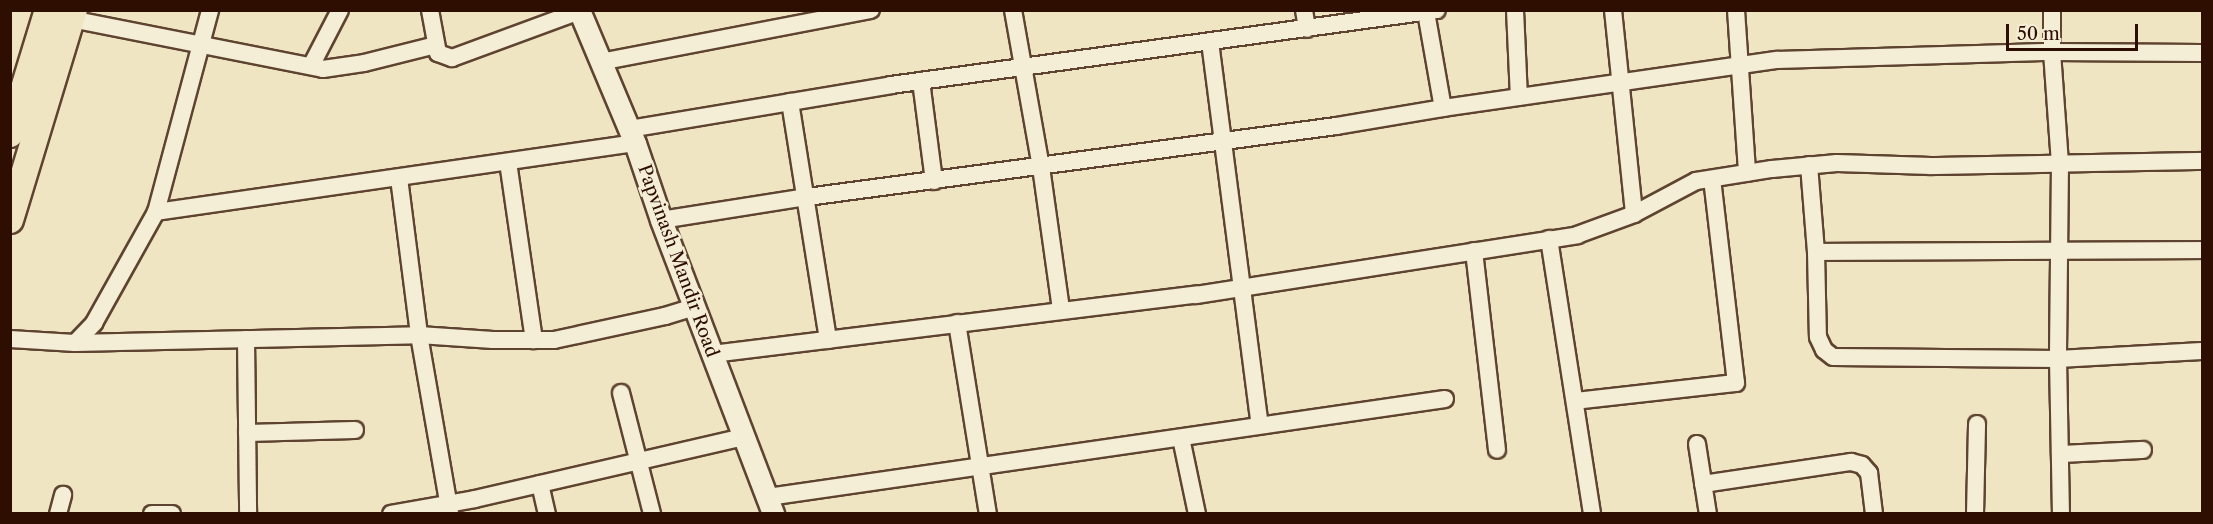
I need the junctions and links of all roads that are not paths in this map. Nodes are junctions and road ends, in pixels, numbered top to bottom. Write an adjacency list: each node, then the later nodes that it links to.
1 (210, 10): 16 (street)
2 (340, 10): 21 (street)
3 (430, 10): 17 (street)
4 (871, 10): 20 (street)
5 (1013, 10): 23 (street)
6 (1304, 10): 14 (street)
7 (1515, 10): 26 (street)
8 (1613, 10): 25 (street)
9 (1736, 10): 22 (street)
10 (2052, 10): 18 (street)
11 (580, 11): 17 (street); 20 (street, Papvinash Mandir Road)
12 (1431, 11): 14 (street); 28 (street)
13 (64, 13): 16 (street); 29 (main road); 44 (main road)
14 (1307, 29): 15 (street)
15 (1210, 42): 23 (street); 31 (street)
16 (202, 43): 21 (street); 42 (street)
17 (436, 45): 21 (street)
18 (2052, 52): 19 (street); 22 (street); 34 (street)
19 (2202, 53)
20 (600, 62): 30 (street, Papvinash Mandir Road)
21 (311, 66)
22 (1738, 66): 25 (street); 37 (street)
23 (1023, 67): 24 (street); 36 (street)
24 (921, 81): 27 (street); 40 (street)
25 (1620, 83): 26 (street); 43 (street)
26 (1519, 97): 28 (street)
27 (790, 102): 30 (street); 41 (street)
28 (1443, 108): 31 (street)
29 (10, 134)
30 (632, 136): 33 (street); 45 (street, Papvinash Mandir Road)
31 (1223, 142): 36 (street); 51 (street)
32 (2202, 161): 34 (street)
33 (508, 162): 38 (street); 59 (street)
34 (2060, 163): 35 (street); 47 (street)
35 (1809, 165): 37 (street); 50 (street)
36 (1041, 167): 40 (street); 53 (street)
37 (1747, 173): 39 (street)
38 (399, 178): 42 (street); 55 (street)
39 (1712, 179): 43 (street); 66 (street)
40 (934, 181): 41 (street)
41 (807, 197): 45 (street); 58 (street)
42 (156, 212): 60 (street)
43 (1634, 214): 46 (street)
44 (10, 220)
45 (661, 220): 52 (street, Papvinash Mandir Road)
46 (1549, 239): 49 (street); 66 (street)
47 (2059, 250): 48 (street); 50 (street); 63 (street)
48 (2202, 250)
49 (1474, 251): 51 (street); 74 (street)
50 (1816, 252): 63 (street)
51 (1242, 288): 53 (street); 68 (street)
52 (694, 307): 59 (street); 62 (street, Papvinash Mandir Road)
53 (1061, 310): 54 (street)
54 (957, 323): 58 (street); 78 (street)
55 (418, 335): 57 (street); 59 (street); 83 (street)
56 (10, 339): 60 (street)
57 (246, 339): 60 (street); 70 (street)
58 (828, 339): 62 (street)
59 (534, 340)
60 (75, 343)
61 (2202, 351): 63 (street)
62 (712, 354): 71 (street, Papvinash Mandir Road)
63 (2058, 359): 76 (street)
64 (621, 393): 77 (street)
65 (1445, 399): 68 (street)
66 (1575, 401): 93 (street)
67 (1977, 424): 96 (street)
68 (1260, 425): 72 (street)
69 (355, 430): 70 (street)
70 (247, 433): 87 (street)
71 (744, 437): 77 (street); 82 (street, Papvinash Mandir Road)
72 (1180, 438): 78 (street); 92 (street)
73 (1697, 444): 80 (street)
74 (1497, 450)
75 (2142, 450): 76 (street)
76 (2060, 454): 97 (street)
77 (640, 462): 79 (street); 90 (street)
78 (981, 466): 82 (street); 91 (street)
79 (540, 484): 83 (street); 89 (street)
80 (1703, 484): 94 (street); 95 (street)
81 (63, 495): 84 (street)
82 (770, 505)
83 (449, 508): 88 (street)
84 (57, 513)
85 (152, 513): 86 (street)
86 (172, 513)
87 (248, 513)
88 (391, 513)
89 (547, 513)
90 (652, 513)
91 (988, 513)
92 (1197, 513)
93 (1592, 513)
94 (1708, 513)
95 (1874, 513)
96 (1975, 513)
97 (2061, 513)

